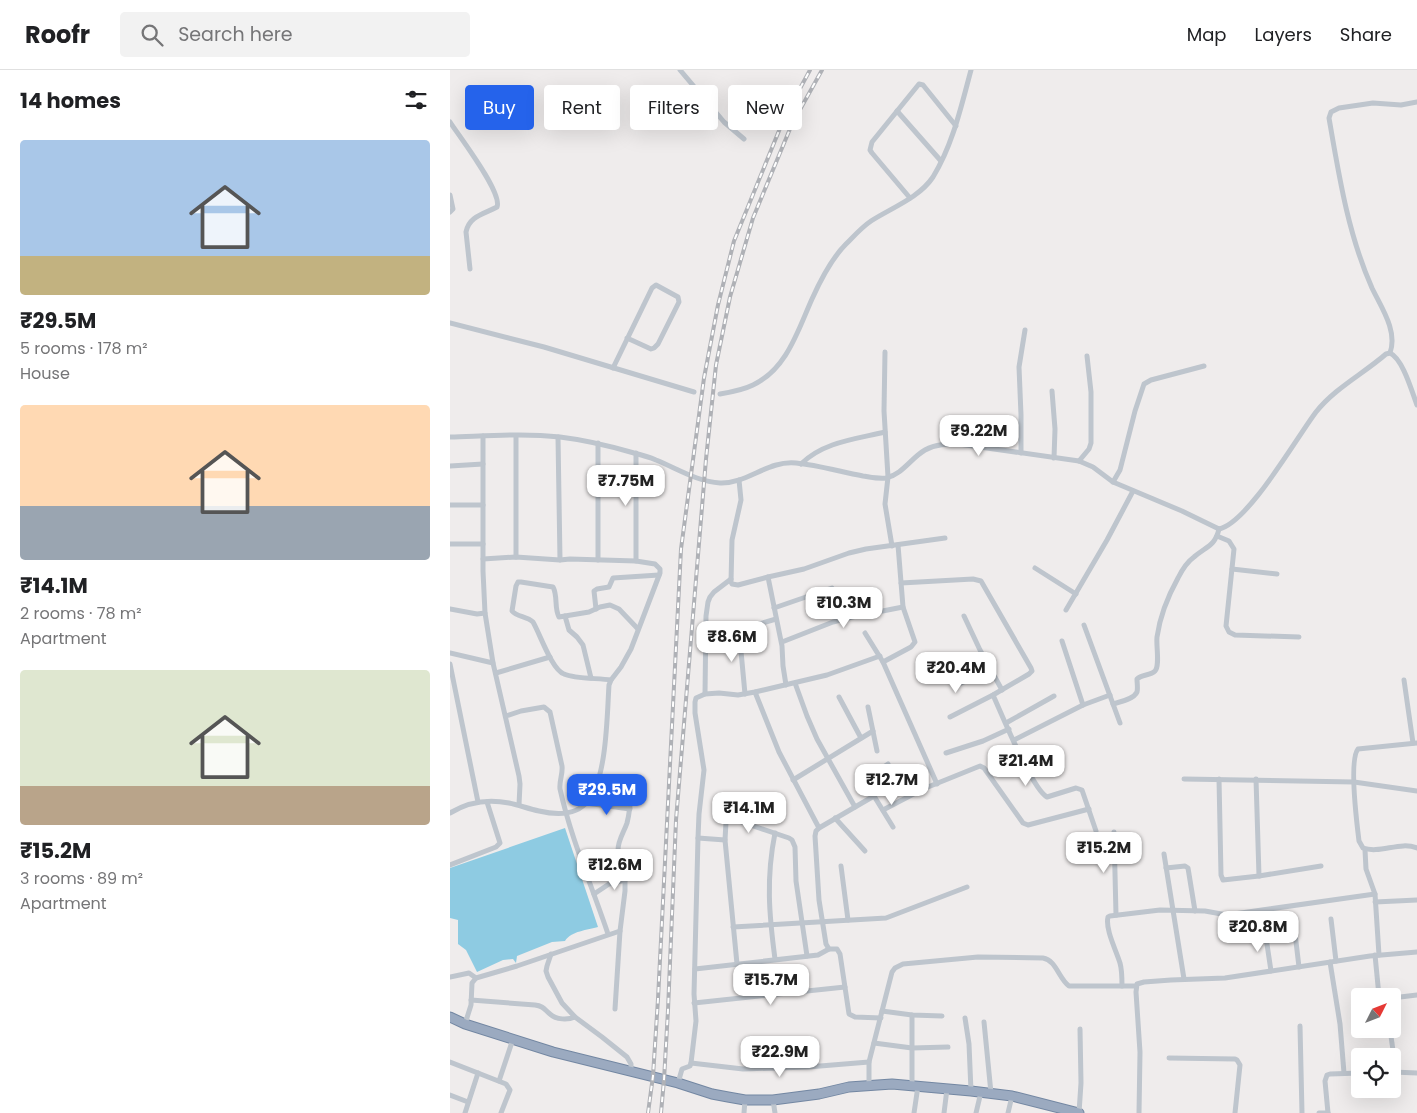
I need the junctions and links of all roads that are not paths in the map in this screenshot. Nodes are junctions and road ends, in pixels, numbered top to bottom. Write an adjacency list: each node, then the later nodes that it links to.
1 (680, 70): 7 (street)
2 (971, 70): 6 (street)
3 (1417, 102): 17 (street)
4 (897, 111): 6 (street); 8 (street); 10 (street)
5 (450, 122): 12 (street)
6 (956, 126): 8 (street)
7 (744, 138)
8 (941, 161): 10 (street)
9 (450, 194): 11 (street)
10 (910, 198): 23 (street)
11 (450, 212)
12 (470, 269)
13 (450, 323): 20 (street)
14 (1025, 330): 32 (street)
15 (627, 338): 15 (street); 20 (street)
16 (885, 352): 25 (street)
17 (1390, 353): 24 (street); 44 (street)
18 (1087, 356): 34 (street)
19 (1204, 366): 40 (street)
20 (613, 368): 22 (street)
21 (1052, 391): 33 (street)
22 (694, 392)
23 (720, 394)
24 (1417, 405)
25 (885, 432): 36 (street); 38 (street)
26 (483, 436): 27 (street); 28 (street); 35 (street)
27 (516, 436): 29 (street); 51 (street)
28 (450, 437)
29 (558, 437): 30 (street); 53 (street)
30 (598, 444): 31 (street); 54 (street)
31 (636, 453): 39 (street); 55 (street)
32 (1021, 453): 33 (street); 38 (street)
33 (1054, 458): 34 (street)
34 (1079, 461): 40 (street)
35 (483, 464): 37 (street); 43 (street)
36 (800, 464): 38 (street); 39 (street)
37 (450, 466)
38 (888, 477): 50 (street)
39 (739, 480): 61 (street)
40 (1113, 482): 41 (street)
41 (1133, 491): 44 (street); 64 (street)
42 (450, 505): 43 (street)
43 (483, 505): 48 (street)
44 (1220, 529): 45 (street)
45 (1217, 536): 57 (street); 106 (street)
46 (945, 538): 49 (street)
47 (450, 544): 48 (street)
48 (483, 544): 52 (street)
49 (898, 545): 50 (street); 62 (street)
50 (892, 546): 60 (street)
51 (516, 557): 52 (street); 53 (street)
52 (483, 559): 70 (street)
53 (560, 560): 54 (street)
54 (598, 560): 55 (street)
55 (636, 561): 59 (street)
56 (1035, 568): 64 (street)
57 (1232, 569): 58 (street); 79 (street)
58 (1277, 574)
59 (659, 575): 68 (street); 76 (street)
60 (768, 577): 61 (street); 66 (street)
61 (731, 579): 74 (street)
62 (901, 583): 65 (street); 96 (street)
63 (832, 588): 66 (street)
64 (1076, 594): 69 (street)
65 (903, 607): 81 (street); 85 (street)
66 (774, 608): 73 (street)
67 (450, 609): 70 (street)
68 (596, 609): 71 (street); 76 (street)
69 (1066, 610)
70 (485, 613): 86 (street)
71 (565, 616): 84 (street); 91 (street)
72 (964, 616): 89 (street)
73 (776, 619): 77 (street); 81 (street)
74 (706, 625): 77 (street); 98 (street)
75 (1084, 625): 101 (street)
76 (638, 629): 92 (street)
77 (739, 630): 99 (street)
78 (865, 633): 83 (street)
79 (1299, 637)
80 (1062, 641): 107 (street)
81 (782, 642): 95 (street)
82 (450, 653): 86 (street)
83 (880, 656): 85 (street); 94 (street)
84 (550, 657): 90 (street); 91 (street)
85 (883, 662): 127 (street)
86 (493, 663): 90 (street)
87 (450, 664): 104 (street)
88 (923, 667): 89 (street)
89 (991, 670): 96 (street)
90 (496, 673): 109 (street)
91 (591, 678): 92 (street)
92 (611, 680): 132 (street)
93 (1404, 680): 116 (street)
94 (795, 683): 95 (street); 119 (street)
95 (786, 685): 97 (street)
96 (1002, 690): 100 (street)
97 (754, 692): 99 (street); 125 (street)
98 (705, 694): 99 (street); 146 (street)
99 (746, 694)
100 (993, 695): 110 (street); 112 (street)
101 (1110, 695): 106 (street); 107 (street)
102 (1054, 696): 112 (street)
103 (839, 697): 114 (street)
104 (458, 702): 105 (street); 130 (street)
105 (450, 704)
106 (1113, 704): 111 (street)
107 (1083, 705): 115 (street)
108 (868, 708): 113 (street)
109 (506, 716): 133 (street); 139 (street)
110 (950, 717)
111 (1120, 723)
112 (1007, 726): 115 (street); 118 (street)
113 (873, 731): 114 (street); 117 (street)
114 (860, 738): 119 (street)
115 (1014, 740): 136 (street)
116 (1415, 743): 126 (street)
117 (877, 751)
118 (946, 753)
119 (828, 758): 125 (street); 134 (street)
120 (888, 764): 129 (street)
121 (632, 777): 135 (street)
122 (1184, 779): 123 (street)
123 (1219, 779): 124 (street); 156 (street)
124 (1256, 779): 126 (street); 156 (street)
125 (793, 780): 142 (street)
126 (1354, 782): 128 (street); 149 (street)
127 (937, 784): 136 (street); 137 (street)
128 (1417, 791)
129 (874, 796): 134 (street); 137 (street)
130 (478, 802): 131 (street); 138 (street)
131 (487, 802): 133 (street); 152 (street)
132 (586, 803): 135 (street); 139 (street)
133 (519, 805): 139 (street)
134 (855, 807): 140 (street)
135 (630, 809): 157 (street)
136 (1089, 809): 143 (street)
137 (883, 810): 141 (street)
138 (450, 812)
139 (567, 813): 159 (street)
140 (836, 818): 142 (street); 150 (street)
141 (893, 827)
142 (819, 828): 168 (street)
143 (1096, 831)
144 (1114, 832): 165 (street)
145 (775, 833): 147 (street); 169 (street); 170 (street)
146 (698, 838): 147 (street); 185 (street)
147 (724, 840): 172 (street)
148 (1417, 848): 149 (street)
149 (1365, 850): 160 (street)
150 (865, 851)
151 (1164, 854): 155 (street)
152 (450, 865)
153 (841, 866): 167 (street)
154 (1321, 866): 156 (street)
155 (1166, 868): 163 (street); 164 (street)
156 (1259, 876)
157 (625, 880): 159 (street); 173 (street)
158 (967, 887): 167 (street)
159 (594, 894): 175 (street)
160 (1375, 894): 162 (street); 164 (street)
161 (1417, 900): 162 (street)
162 (1375, 902): 179 (street)
163 (1174, 910): 164 (street); 165 (street); 189 (street)
164 (1195, 911)
165 (1116, 915): 190 (street)
166 (1331, 919): 182 (street)
167 (848, 920): 168 (street)
168 (823, 922): 169 (street); 176 (street)
169 (802, 923): 170 (street); 180 (street)
170 (770, 925): 172 (street); 181 (street)
171 (1294, 925): 184 (street)
172 (733, 927): 183 (street)
173 (620, 930): 175 (street); 198 (street)
174 (1265, 931): 186 (street)
175 (608, 934): 178 (street)
176 (829, 949): 180 (street); 192 (street)
177 (1417, 952): 179 (street)
178 (551, 954): 188 (street); 203 (street)
179 (1377, 955): 182 (street); 193 (street)
180 (807, 956): 181 (street)
181 (775, 959): 183 (street)
182 (1333, 962): 184 (street); 221 (street)
183 (737, 964): 185 (street)
184 (1299, 967): 186 (street)
185 (695, 969): 197 (street)
186 (1271, 971): 189 (street)
187 (450, 977): 188 (street)
188 (476, 978): 196 (street)
189 (1184, 979): 191 (street)
190 (1122, 986): 191 (street); 199 (street)
191 (1136, 986): 246 (street)
192 (845, 987): 197 (street); 204 (street)
193 (1379, 988)
194 (1417, 995): 195 (street)
195 (1401, 997)
196 (471, 1000): 203 (street); 207 (street)
197 (694, 1003): 217 (street)
198 (614, 1008)
199 (882, 1012): 200 (street); 204 (street)
200 (912, 1015): 201 (street); 213 (street)
201 (942, 1016)
202 (450, 1017): 207 (highway)
203 (575, 1017): 218 (street)
204 (881, 1018): 211 (street)
205 (965, 1018): 229 (street)
206 (984, 1022): 230 (street)
207 (465, 1024): 210 (highway)
208 (1300, 1026): 248 (street)
209 (1080, 1029): 245 (street)
210 (513, 1039): 218 (highway); 224 (street)
211 (874, 1043): 213 (street); 216 (street)
212 (948, 1047): 213 (street)
213 (912, 1048): 227 (street)
214 (1169, 1058): 247 (street)
215 (450, 1062): 220 (street)
216 (869, 1062): 217 (street); 226 (street)
217 (691, 1063): 225 (street)
218 (631, 1072): 225 (highway)
219 (1401, 1072): 223 (street)
220 (478, 1073): 224 (street); 235 (street)
221 (1344, 1073): 222 (street); 250 (street)
222 (1351, 1073)
223 (1417, 1073)
224 (500, 1080): 238 (street)
225 (678, 1083): 233 (highway)
226 (869, 1085): 227 (highway); 234 (highway)
227 (915, 1086): 228 (highway); 241 (street)
228 (947, 1089): 229 (highway); 242 (street)
229 (976, 1091): 230 (highway); 243 (street)
230 (991, 1093): 232 (highway)
231 (450, 1095): 235 (street)
232 (1012, 1096): 236 (highway); 244 (street)
233 (745, 1100): 234 (highway); 239 (street)
234 (773, 1100): 240 (street)
235 (468, 1102): 237 (street)
236 (1050, 1109): 245 (highway)
237 (465, 1113)
238 (501, 1113)
239 (744, 1113)
240 (775, 1113)
241 (914, 1113)
242 (944, 1113)
243 (976, 1113)
244 (1008, 1113)
245 (1079, 1113)
246 (1140, 1113)
247 (1235, 1113)
248 (1302, 1113)
249 (1319, 1113): 250 (street)
250 (1328, 1113)

